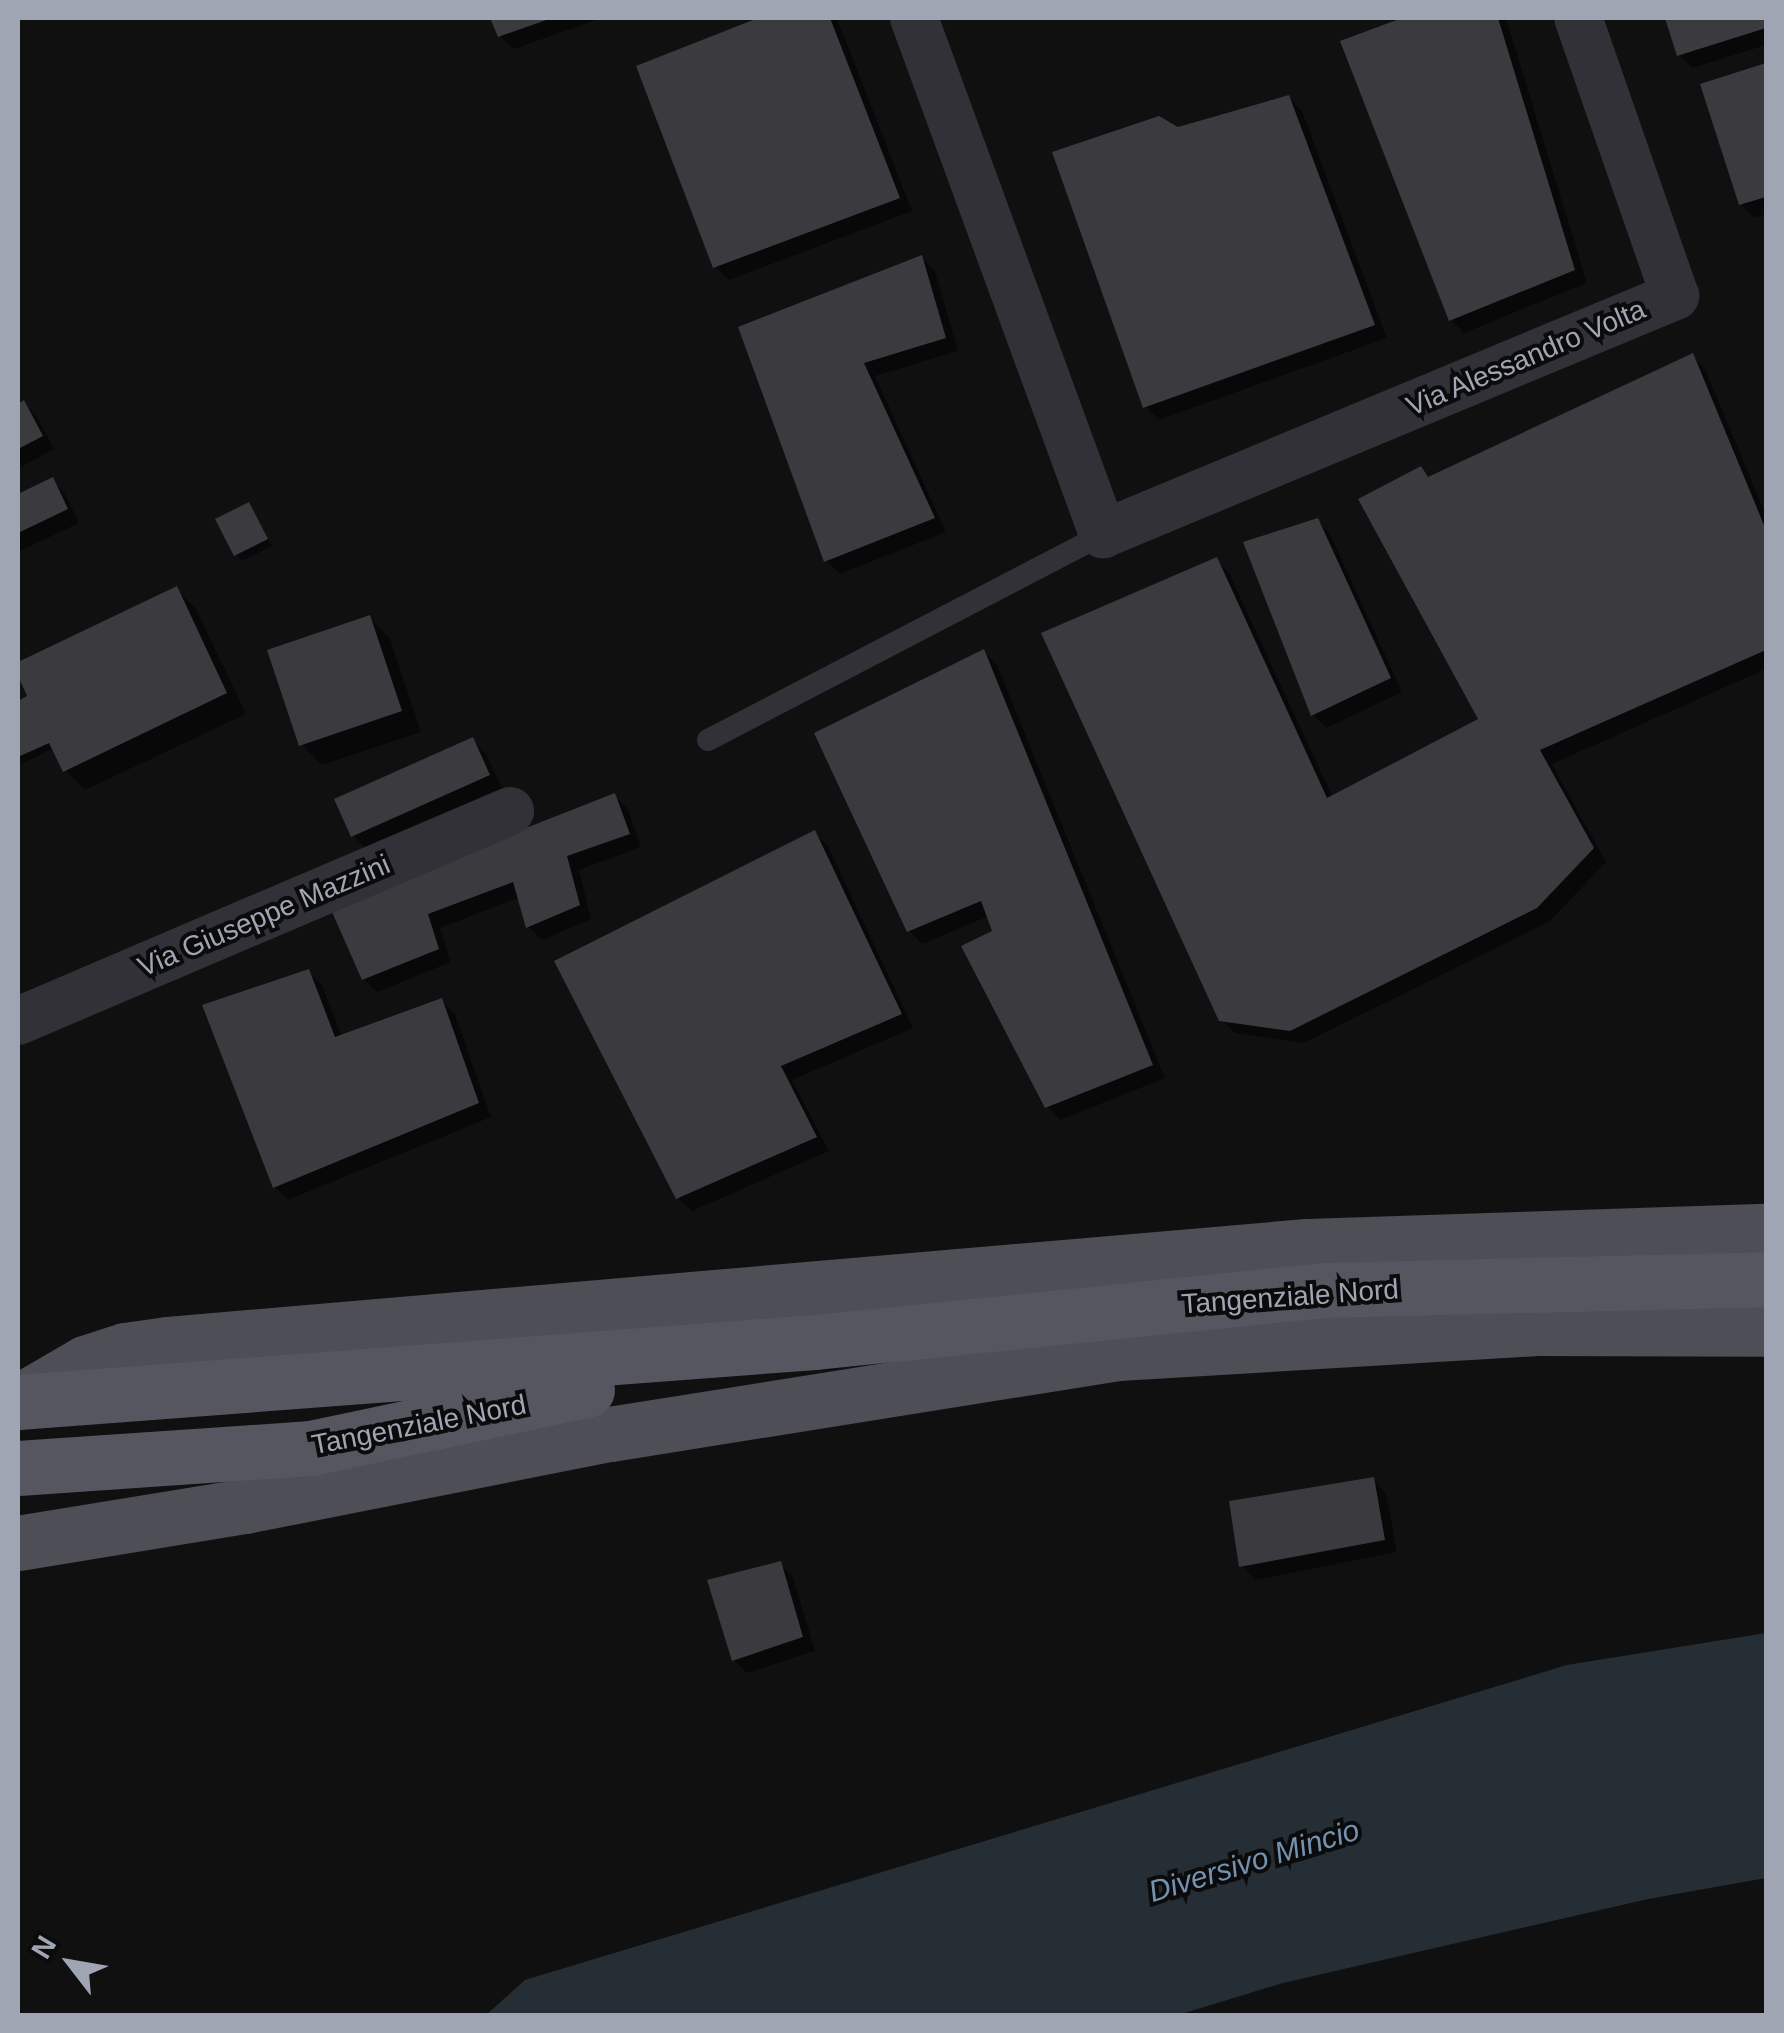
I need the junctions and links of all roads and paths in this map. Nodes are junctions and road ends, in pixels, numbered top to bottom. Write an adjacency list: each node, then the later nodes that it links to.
1 (914, 18): 3 (street)
2 (1578, 18): 3 (street, Via Alessandro Volta)
3 (1103, 534): 4 (lane, Via Alessandro Volta)
4 (708, 740)
5 (510, 812): 6 (street, Via Giuseppe Mazzini)
6 (18, 1021)
7 (1766, 1231): 11 (main road)
8 (1766, 1279): 10 (highway, Tangenziale Nord)
9 (1766, 1328): 13 (main road)
10 (815, 1342): 11 (highway, Tangenziale Nord); 12 (highway, Tangenziale Nord)
11 (18, 1402)
12 (18, 1468)
13 (18, 1543)

